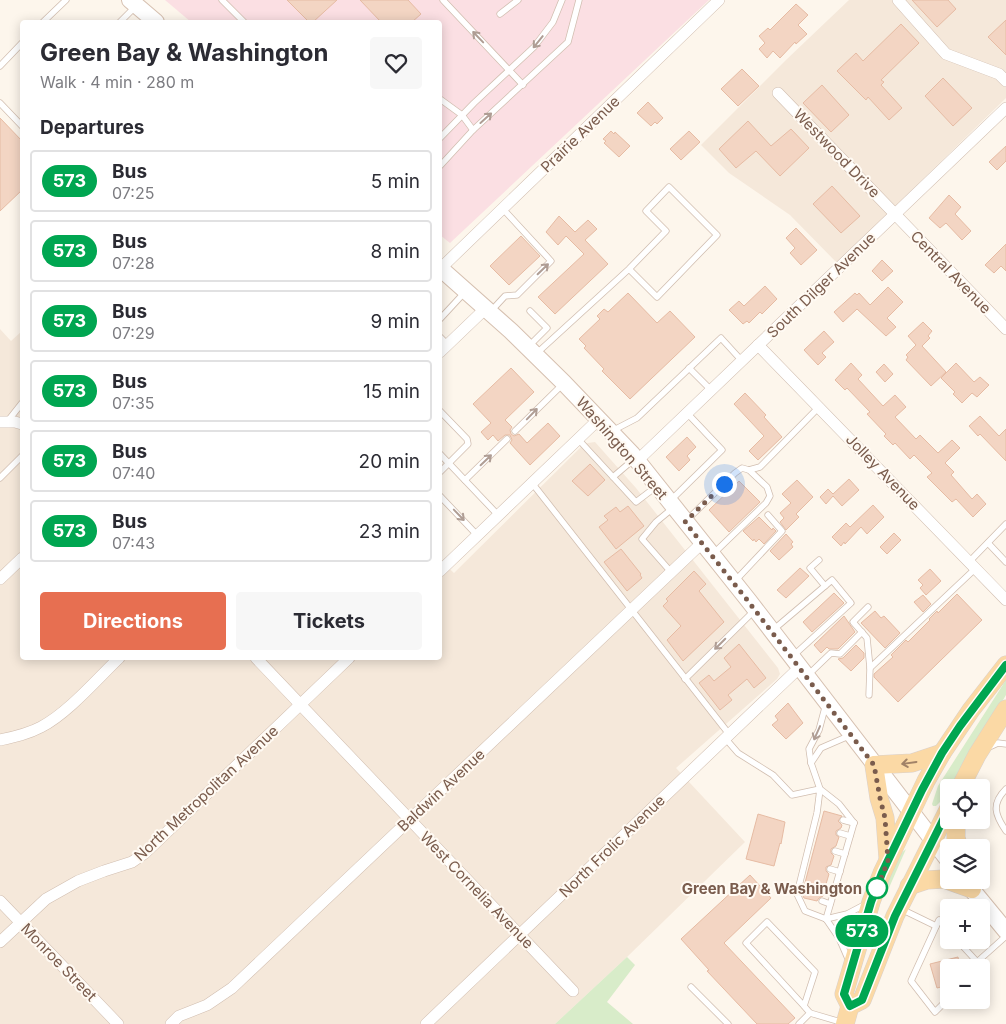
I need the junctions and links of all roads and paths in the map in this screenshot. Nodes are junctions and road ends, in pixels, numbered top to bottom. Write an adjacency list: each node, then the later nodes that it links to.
1 (66, 0): 11 (lane)
2 (222, 0): 14 (lane)
3 (443, 0): 17 (lane, one-way to 3)
4 (518, 0): 10 (lane)
5 (562, 0): 17 (lane, one-way to 17)
6 (579, 0): 19 (lane)
7 (719, 0): 29 (street, Prairie Avenue)
8 (898, 0): 18 (street)
9 (133, 3): 12 (lane); 13 (main road)
10 (500, 14)
11 (45, 20)
12 (121, 20)
13 (154, 20)
14 (242, 20)
15 (20, 45): 16 (lane)
16 (0, 66)
17 (510, 70): 19 (lane); 24 (lane)
18 (1006, 81)
19 (524, 85): 26 (lane, one-way to 19)
20 (778, 93): 30 (street, Westwood Drive)
21 (442, 100): 24 (lane)
22 (0, 103): 25 (lane)
23 (1006, 108): 30 (street, South Dilger Avenue)
24 (462, 115): 26 (lane); 27 (lane)
25 (20, 124)
26 (473, 130): 28 (lane)
27 (442, 136)
28 (442, 164)
29 (503, 209): 31 (street, Prairie Avenue); 35 (lane, one-way to 29)
30 (895, 214): 38 (street, Central Avenue); 40 (street, South Dilger Avenue)
31 (442, 266)
32 (629, 269): 32 (lane); 41 (lane)
33 (442, 270): 34 (main road, Washington Street)
34 (466, 290): 35 (main road, Washington Street); 37 (lane)
35 (488, 310): 39 (street); 41 (main road, Washington Street)
36 (530, 311): 41 (lane)
37 (442, 317)
38 (1006, 329)
39 (443, 345)
40 (758, 345): 42 (street, South Dilger Avenue); 47 (street, Jolley Avenue)
41 (531, 351): 44 (main road, Washington Street)
42 (742, 360): 43 (lane); 45 (street, South Dilger Avenue)
43 (690, 368): 45 (lane); 54 (lane)
44 (564, 383): 50 (main road, Washington Street); 53 (lane, one-way to 44)
45 (711, 390): 49 (street, South Dilger Avenue)
46 (20, 405): 51 (lane)
47 (819, 407): 62 (lane); 80 (street, Jolley Avenue)
48 (442, 413): 60 (lane)
49 (687, 414): 59 (street, South Dilger Avenue); 69 (lane)
50 (598, 420): 54 (main road, Washington Street); 56 (street)
51 (3, 422): 52 (street)
52 (20, 423)
53 (516, 431)
54 (610, 432): 59 (main road, Washington Street)
55 (506, 439): 65 (lane, one-way to 55)
56 (578, 439): 63 (lane); 66 (street)
57 (442, 456): 60 (lane)
58 (20, 458): 64 (lane)
59 (636, 460): 63 (lane); 67 (main road, Washington Street)
60 (449, 463): 61 (lane); 65 (lane)
61 (442, 470)
62 (749, 470): 72 (lane); 76 (lane)
63 (613, 477): 67 (lane)
64 (0, 478)
65 (465, 480): 70 (lane)
66 (532, 483): 70 (street); 88 (lane)
67 (657, 486): 69 (main road, Washington Street)
68 (442, 498): 74 (lane, one-way to 74)
69 (671, 505): 72 (main road, Washington Street); 82 (lane)
70 (498, 515): 74 (street)
71 (768, 515): 84 (lane)
72 (685, 522): 76 (main road, Washington Street)
73 (1006, 524): 75 (lane)
74 (477, 535): 81 (street)
75 (988, 542): 79 (lane); 80 (lane)
76 (707, 549): 82 (street, Baldwin Avenue); 84 (main road, Washington Street)
77 (20, 560): 83 (street)
78 (818, 560): 85 (lane)
79 (1006, 562)
80 (973, 564): 86 (street, Jolley Avenue); 97 (lane)
81 (442, 569)
82 (671, 572): 88 (street, Baldwin Avenue)
83 (0, 579)
84 (734, 582): 89 (main road, Washington Street)
85 (825, 586): 90 (lane); 96 (lane)
86 (1006, 600)
87 (868, 607): 91 (lane)
88 (631, 610): 98 (lane); 115 (street, Baldwin Avenue)
89 (755, 610): 90 (main road, Washington Street); 98 (lane, one-way to 98)
90 (772, 632): 96 (main road, Washington Street)
91 (862, 632): 96 (lane); 97 (lane)
92 (118, 660): 105 (street)
93 (258, 660): 101 (street, West Cornelia Avenue)
94 (347, 660): 101 (street, North Metropolitan Avenue)
95 (1006, 665): 107 (main road)
96 (799, 667): 100 (main road, Washington Street); 104 (street, North Frolic Avenue)
97 (870, 668): 99 (lane)
98 (686, 679): 104 (lane)
99 (870, 695)
100 (826, 703): 103 (main road, Washington Street); 109 (lane, one-way to 109)
101 (301, 704): 115 (street, West Cornelia Avenue); 140 (street, North Metropolitan Avenue)
102 (1006, 709): 108 (main road)
103 (851, 735): 109 (lane); 110 (main road, Washington Street)
104 (727, 736): 112 (lane); 143 (street, North Frolic Avenue)
105 (0, 740)
106 (1006, 744): 108 (lane)
107 (942, 753): 110 (main road, one-way to 110); 114 (main road)
108 (977, 755): 111 (main road)
109 (811, 763): 112 (lane)
110 (874, 765): 114 (main road, Washington Street); 126 (main road)
111 (965, 779)
112 (820, 788): 117 (lane); 138 (lane)
113 (1006, 789): 119 (lane)
114 (911, 813): 122 (main road, Washington Street); 126 (main road)
115 (410, 819): 143 (street, West Cornelia Avenue); 157 (street, Baldwin Avenue)
116 (843, 820): 117 (lane)
117 (854, 823): 121 (lane)
118 (940, 825): 122 (main road)
119 (1006, 831)
120 (840, 833): 121 (lane)
121 (850, 836): 125 (lane)
122 (932, 841): 124 (main road, Washington Street); 129 (main road)
123 (835, 851): 125 (lane)
124 (940, 851)
125 (845, 854): 128 (lane)
126 (888, 861): 135 (main road)
127 (830, 869): 128 (lane)
128 (840, 872): 131 (lane)
129 (909, 886): 132 (main road); 137 (main road)
130 (825, 888): 131 (lane)
131 (834, 890): 136 (lane)
132 (971, 891): 142 (main road)
133 (0, 901): 140 (street, Monroe Street)
134 (822, 901): 136 (lane)
135 (871, 902): 138 (lane); 149 (main road)
136 (830, 904): 138 (lane)
137 (899, 908): 141 (lane); 155 (main road)
138 (826, 919): 149 (lane)
139 (940, 921): 141 (lane)
140 (21, 922): 145 (street, North Metropolitan Avenue); 156 (street, Monroe Street)
141 (936, 926): 153 (lane)
142 (1006, 931)
143 (519, 934): 151 (street, West Cornelia Avenue); 158 (street, North Frolic Avenue)
144 (1006, 936): 148 (lane)
145 (0, 942)
146 (965, 949): 147 (lane)
147 (973, 959)
148 (984, 959)
149 (852, 966): 155 (main road)
150 (691, 986): 159 (lane)
151 (573, 991)
152 (804, 1006): 152 (lane); 154 (lane)
153 (940, 1007)
154 (810, 1013): 155 (lane); 160 (lane)
155 (846, 1018)
156 (118, 1024)
157 (171, 1024)
158 (426, 1024)
159 (728, 1024)
160 (799, 1024)

